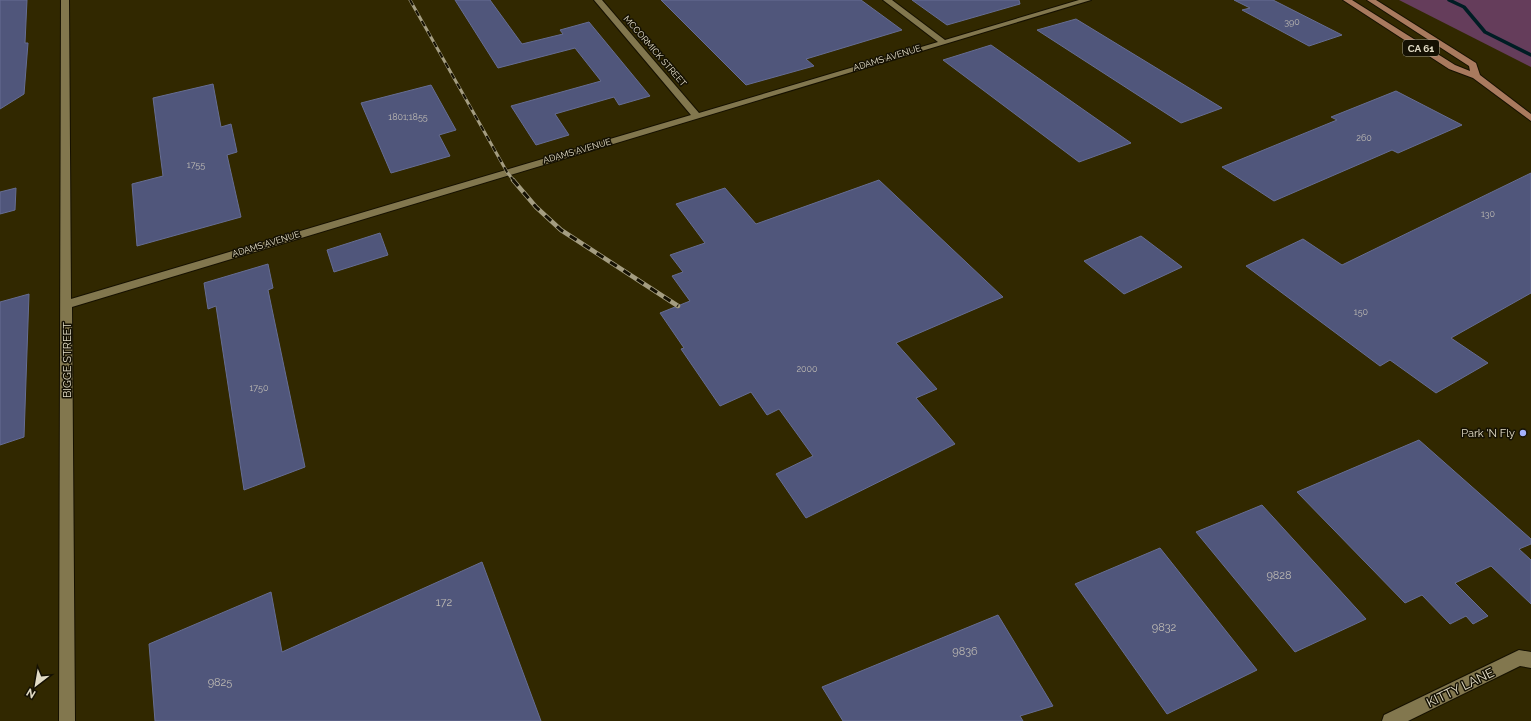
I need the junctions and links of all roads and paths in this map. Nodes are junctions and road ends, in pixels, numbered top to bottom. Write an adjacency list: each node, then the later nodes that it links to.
1 (65, 0): 11 (street, BIGGE STREET)
2 (598, 0): 9 (street, MCCORMICK STREET)
3 (887, 0): 7 (street)
4 (1087, 0): 7 (street, ADAMS AVENUE)
5 (1347, 0): 8 (main road, CA 61)
6 (1371, 0): 8 (main road, CA 61)
7 (943, 42): 9 (street, ADAMS AVENUE)
8 (1476, 76): 10 (main road, CA 61)
9 (697, 116): 11 (street, ADAMS AVENUE)
10 (1531, 118)
11 (67, 304): 13 (street, BIGGE STREET)
12 (1531, 660): 14 (street, KITTY LANE)
13 (67, 721)
14 (1390, 721)

